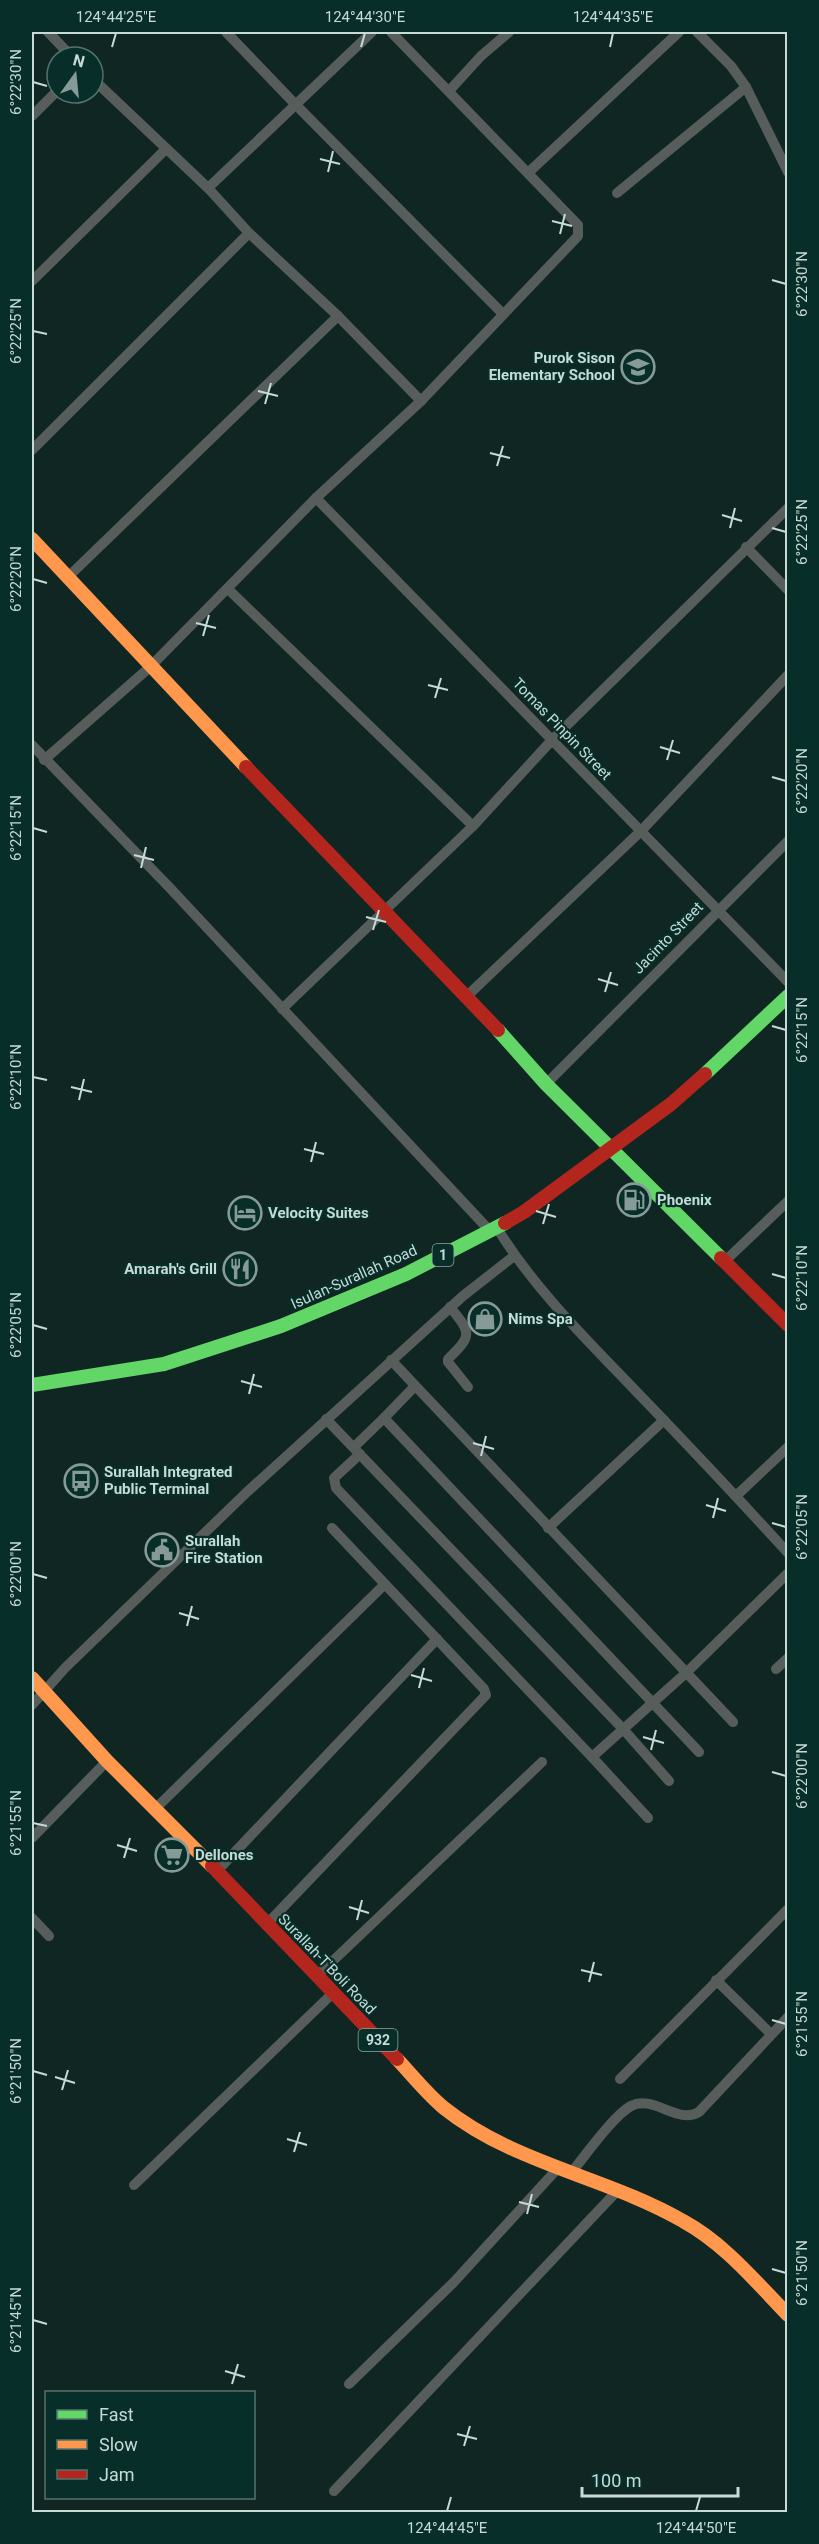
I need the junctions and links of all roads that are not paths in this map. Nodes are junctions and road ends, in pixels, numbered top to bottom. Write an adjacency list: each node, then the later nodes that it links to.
1 (48, 32): 8 (street)
2 (226, 32): 13 (street)
3 (372, 32): 13 (street)
4 (391, 32): 11 (street)
5 (509, 32): 11 (street)
6 (679, 32): 16 (street)
7 (697, 32): 9 (street)
8 (60, 45)
9 (746, 87): 17 (street); 19 (street)
10 (105, 91): 15 (street)
11 (449, 91): 16 (street)
12 (45, 103): 14 (street)
13 (295, 104): 18 (street); 22 (street)
14 (32, 116)
15 (166, 149): 18 (street); 21 (street)
16 (530, 172): 22 (street)
17 (788, 172)
18 (208, 188): 20 (street)
19 (617, 193)
20 (249, 233): 23 (street); 25 (street)
21 (32, 281)
22 (503, 314): 24 (street)
23 (338, 316): 24 (street); 30 (street)
24 (421, 401): 26 (street)
25 (32, 450)
26 (316, 498): 31 (street); 35 (street, Tomas Pinpin Street)
27 (788, 508): 29 (street)
28 (32, 539): 30 (main road)
29 (746, 548): 32 (street); 35 (street)
30 (68, 577): 33 (main road)
31 (228, 589): 33 (street); 38 (street)
32 (788, 590)
33 (150, 667): 37 (street); 42 (main road)
34 (788, 675): 39 (street)
35 (552, 740): 38 (street); 39 (street, Tomas Pinpin Street)
36 (32, 745): 37 (street)
37 (44, 760): 46 (street)
38 (473, 826): 42 (street)
39 (641, 831): 41 (street, Tomas Pinpin Street); 44 (street)
40 (788, 842): 41 (street, Jacinto Street)
41 (717, 910): 43 (street, Tomas Pinpin Street); 47 (street, Jacinto Street)
42 (387, 911): 44 (main road); 46 (street)
43 (788, 982)
44 (467, 996): 47 (main road)
45 (788, 996): 48 (main road, Isulan-Surallah Road / 1)
46 (282, 1010): 50 (street)
47 (546, 1083): 48 (main road)
48 (612, 1149): 50 (main road, Isulan-Surallah Road / 1); 52 (main road)
49 (788, 1201): 52 (street)
50 (494, 1230): 51 (street); 56 (main road, Isulan-Surallah Road / 1)
51 (514, 1256): 53 (street); 61 (street)
52 (725, 1261): 54 (main road)
53 (450, 1307): 55 (street); 58 (street)
54 (788, 1325)
55 (391, 1360): 57 (street); 60 (street)
56 (32, 1385)
57 (415, 1386): 59 (street); 66 (street)
58 (468, 1387)
59 (384, 1418): 63 (street); 76 (street)
60 (326, 1419): 63 (street); 75 (street)
61 (664, 1420): 64 (street); 66 (street)
62 (788, 1447): 64 (street)
63 (357, 1451): 79 (street); 81 (street)
64 (736, 1496): 67 (street)
65 (332, 1528): 69 (street)
66 (548, 1528): 73 (street)
67 (788, 1553)
68 (788, 1573): 73 (street)
69 (384, 1585): 70 (street); 85 (street)
70 (437, 1639): 88 (street); 91 (street)
71 (788, 1658): 72 (street)
72 (776, 1669)
73 (686, 1672): 76 (street); 78 (street)
74 (32, 1678): 75 (main road, Surallah-T'Boli Road / 932)
75 (45, 1691): 77 (street); 82 (main road, Surallah-T'Boli Road / 932)
76 (654, 1703): 79 (street); 80 (street)
77 (32, 1705)
78 (733, 1722)
79 (624, 1730): 81 (street); 84 (street)
80 (699, 1752)
81 (592, 1756): 86 (street)
82 (107, 1761): 85 (main road, Surallah-T'Boli Road / 932); 87 (street)
83 (542, 1762): 93 (street)
84 (669, 1781)
85 (155, 1809): 88 (main road, Surallah-T'Boli Road / 932)
86 (648, 1818)
87 (32, 1838)
88 (218, 1871): 91 (main road, Surallah-T'Boli Road / 932)
89 (788, 1909): 94 (street)
90 (32, 1918): 92 (street)
91 (266, 1925): 93 (main road, Surallah-T'Boli Road / 932)
92 (49, 1936)
93 (316, 1976): 95 (main road, Surallah-T'Boli Road / 932)
94 (716, 1980): 97 (street); 98 (street)
95 (333, 1994): 99 (main road, Surallah-T'Boli Road / 932); 100 (street)
96 (788, 2017): 97 (street)
97 (771, 2034): 99 (street)
98 (620, 2079)
99 (565, 2170): 101 (main road, Surallah-T'Boli Road / 932); 103 (street)
100 (134, 2185)
101 (618, 2190): 102 (main road, Surallah-T'Boli Road / 932); 104 (street)
102 (788, 2315)
103 (350, 2384)
104 (334, 2491)

